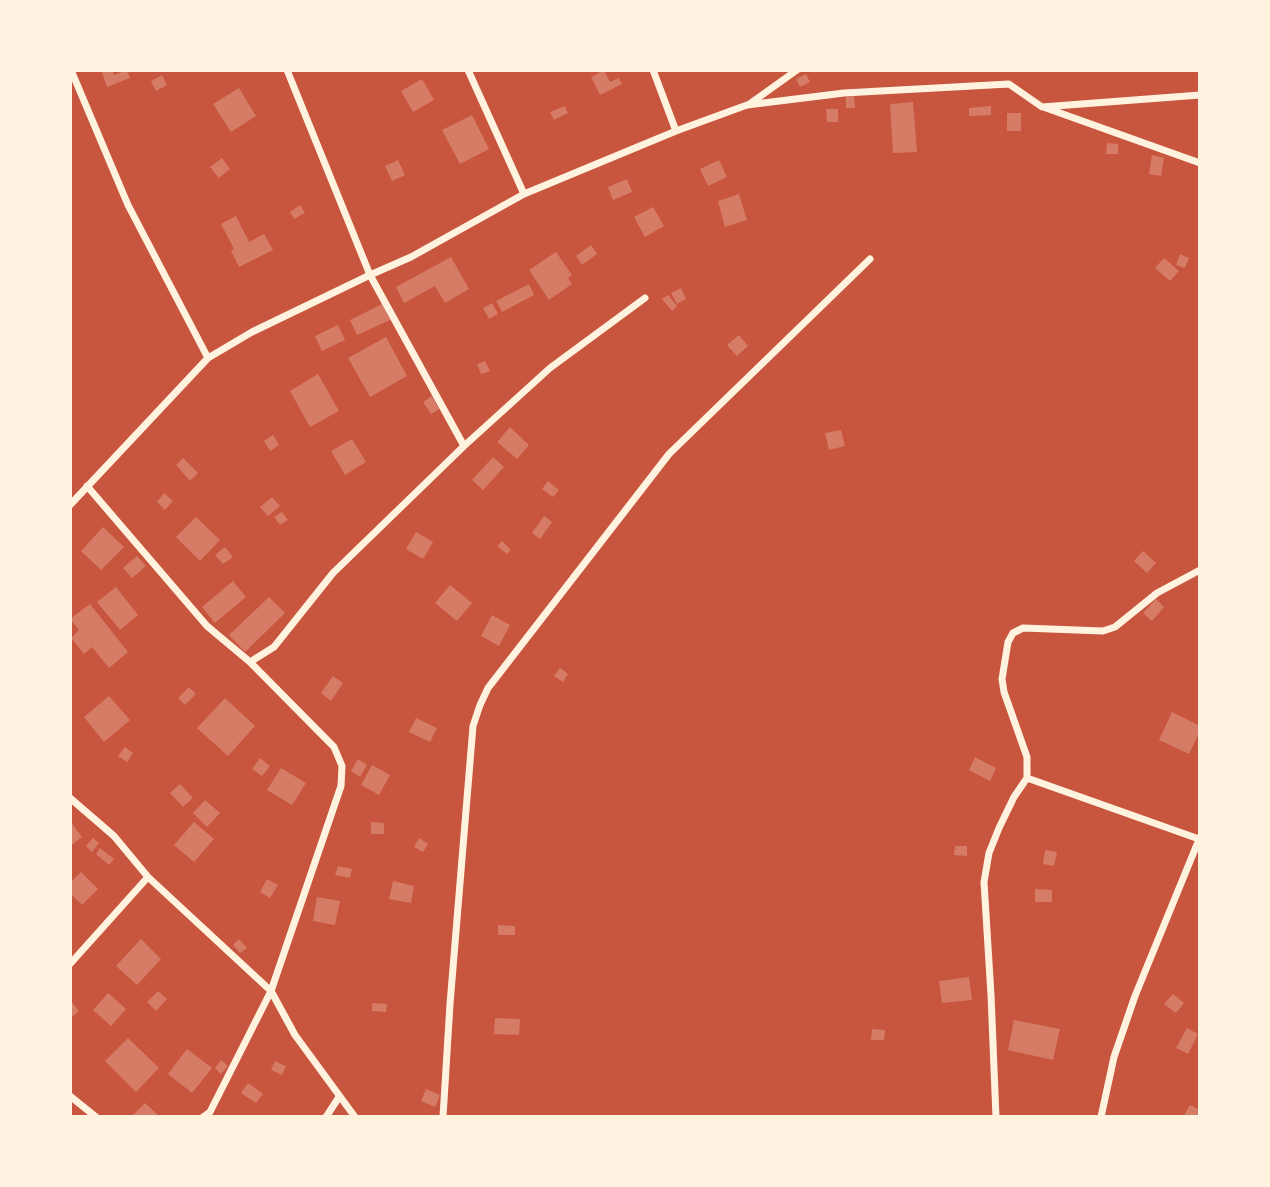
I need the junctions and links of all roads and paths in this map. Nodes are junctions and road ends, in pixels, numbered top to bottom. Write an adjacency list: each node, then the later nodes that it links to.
1 (71, 70): 15 (street)
2 (287, 70): 13 (street)
3 (468, 70): 11 (street)
4 (653, 70): 9 (street)
5 (797, 70): 7 (street)
6 (1200, 95): 8 (street)
7 (747, 105): 8 (street); 9 (street)
8 (1042, 107): 10 (street)
9 (676, 131): 11 (street)
10 (1200, 163)
11 (524, 194): 13 (street)
12 (870, 259): 33 (street)
13 (370, 275): 15 (street); 16 (street)
14 (645, 298): 16 (street)
15 (208, 358): 17 (street)
16 (464, 446): 20 (street)
17 (87, 486): 18 (street); 20 (street)
18 (70, 505)
19 (1200, 570): 21 (street)
20 (250, 662): 26 (street)
21 (1027, 778): 23 (street); 34 (street)
22 (70, 797): 24 (street)
23 (1199, 838): 35 (street)
24 (148, 877): 25 (street); 26 (street)
25 (70, 964)
26 (271, 991): 28 (street); 30 (street)
27 (70, 1096): 29 (street)
28 (339, 1097): 31 (street); 32 (street)
29 (96, 1117)
30 (203, 1117)
31 (326, 1117)
32 (355, 1117)
33 (443, 1117)
34 (996, 1117)
35 (1101, 1117)

